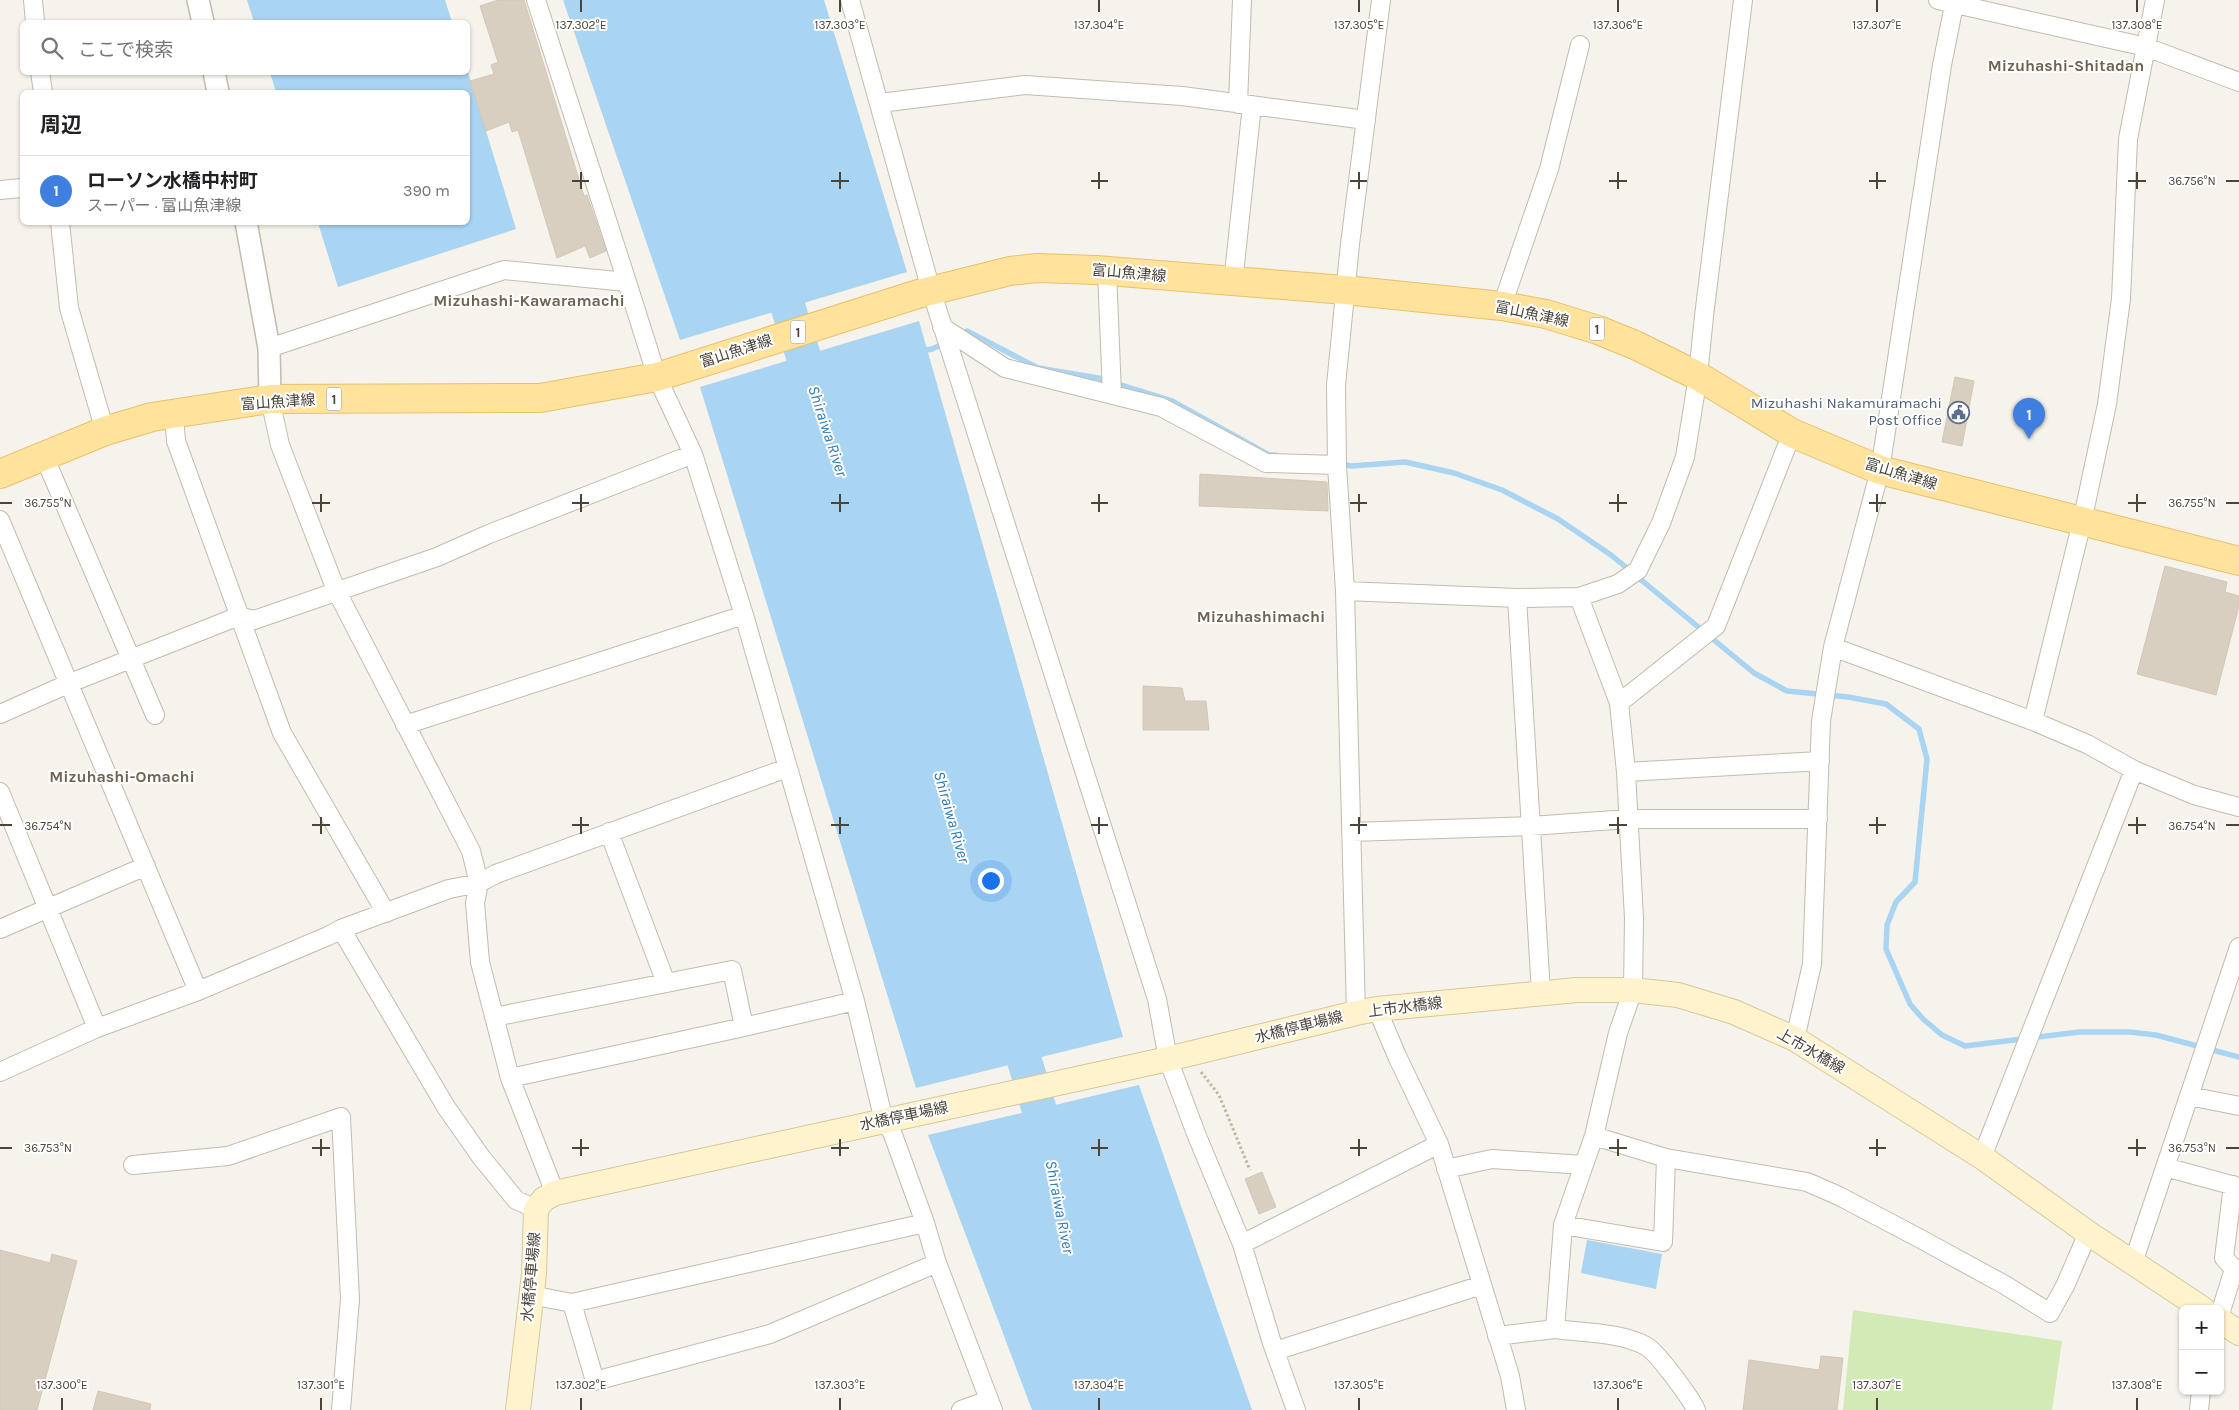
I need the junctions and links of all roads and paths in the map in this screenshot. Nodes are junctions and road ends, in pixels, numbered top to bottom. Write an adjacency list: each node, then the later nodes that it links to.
1 (33, 0): 10 (street)
2 (198, 0): 11 (street)
3 (536, 0): 27 (street)
4 (850, 0): 19 (street)
5 (1242, 0): 20 (street)
6 (1381, 0): 21 (street)
7 (1743, 0): 35 (street)
8 (2155, 0): 13 (street)
9 (1949, 1): 13 (street); 44 (street)
10 (35, 20)
11 (203, 20)
12 (1580, 45): 31 (street)
13 (2146, 47): 16 (street); 47 (street)
14 (40, 75): 17 (street)
15 (215, 75): 18 (street)
16 (2239, 82)
17 (43, 90)
18 (218, 90)
19 (880, 103): 20 (street); 30 (street)
20 (1245, 104): 21 (street); 28 (street)
21 (1366, 120): 29 (street)
22 (20, 188): 23 (street)
23 (0, 190)
24 (60, 225): 39 (street)
25 (247, 225): 33 (street)
26 (1107, 271): 28 (main road, 富山魚津線 / 1); 30 (main road, 富山魚津線 / 1); 36 (street)
27 (628, 282): 33 (street); 34 (street)
28 (1233, 283): 29 (main road, 富山魚津線 / 1)
29 (1345, 290): 31 (main road, 富山魚津線 / 1); 43 (street)
30 (924, 292): 32 (street); 34 (main road, 富山魚津線 / 1)
31 (1502, 306): 35 (main road, 富山魚津線 / 1)
32 (942, 327): 36 (street); 91 (street)
33 (269, 348): 37 (street)
34 (667, 373): 37 (main road, 富山魚津線 / 1); 41 (street)
35 (1698, 376): 40 (main road, 富山魚津線 / 1); 51 (street)
36 (1112, 394): 43 (street)
37 (270, 399): 38 (main road, 富山魚津線 / 1); 49 (street)
38 (174, 414): 39 (main road, 富山魚津線 / 1); 54 (street)
39 (105, 431): 42 (main road, 富山魚津線 / 1)
40 (1792, 433): 44 (main road, 富山魚津線 / 1); 58 (street)
41 (693, 454): 49 (street); 53 (street)
42 (44, 456): 45 (main road, 富山魚津線 / 1); 56 (street)
43 (1337, 465): 50 (street)
44 (1880, 470): 47 (main road, 富山魚津線 / 1); 55 (street)
45 (0, 474)
46 (0, 520): 57 (street)
47 (2082, 522): 48 (main road, 富山魚津線 / 1); 61 (street)
48 (2239, 561)
49 (336, 590): 54 (street); 62 (street)
50 (1345, 591): 52 (street); 73 (street)
51 (1579, 597): 52 (street); 58 (street)
52 (1517, 598): 71 (street)
53 (744, 615): 62 (street); 64 (street)
54 (239, 616): 56 (street); 77 (street)
55 (1833, 647): 61 (street); 63 (street)
56 (130, 659): 57 (street); 60 (street)
57 (70, 683): 59 (street); 74 (street)
58 (1619, 703): 66 (street)
59 (0, 714)
60 (155, 715)
61 (2033, 721): 65 (street)
62 (405, 725): 75 (street)
63 (1820, 761): 66 (street); 69 (street)
64 (787, 768): 72 (street); 85 (street)
65 (2134, 770): 68 (street); 99 (street)
66 (1626, 772): 70 (street)
67 (0, 792): 76 (street)
68 (2239, 807)
69 (1818, 818): 70 (street); 90 (street)
70 (1628, 819): 71 (street); 82 (street)
71 (1531, 826): 73 (street); 84 (street)
72 (608, 832): 75 (street); 81 (street)
73 (1351, 832): 86 (street)
74 (146, 866): 76 (street); 83 (street)
75 (479, 883): 77 (street); 87 (street)
76 (47, 909): 78 (street); 89 (street)
77 (386, 913): 79 (street)
78 (0, 929)
79 (341, 929): 83 (street); 108 (street)
80 (2239, 946): 94 (street)
81 (666, 983): 87 (street); 88 (street)
82 (1633, 990): 84 (main road, 上市水橋線); 90 (main road, 上市水橋線); 97 (street)
83 (198, 991): 89 (street)
84 (1540, 993): 86 (main road, 上市水橋線)
85 (855, 1001): 88 (street); 96 (street)
86 (1367, 1011): 91 (main road, 水橋停車場線); 98 (street)
87 (494, 1017): 93 (street)
88 (744, 1027): 93 (street)
89 (96, 1028): 92 (street)
90 (1795, 1039): 99 (main road, 上市水橋線)
91 (1169, 1058): 96 (main road, 水橋停車場線); 105 (path); 112 (street)
92 (0, 1072)
93 (510, 1078): 107 (street)
94 (2189, 1096): 95 (street); 103 (street)
95 (2239, 1106)
96 (884, 1121): 107 (main road, 水橋停車場線); 109 (street)
97 (1594, 1136): 100 (street); 102 (street)
98 (1439, 1144): 104 (street); 112 (street)
99 (1982, 1157): 111 (main road, 上市水橋線)
100 (1666, 1158): 110 (street); 111 (street)
101 (133, 1165): 128 (street)
102 (1584, 1165): 104 (street); 110 (street)
103 (2165, 1167): 106 (street); 114 (street)
104 (1446, 1169): 116 (street)
105 (1250, 1170)
106 (2236, 1186): 115 (street)
107 (555, 1193): 108 (main road, 水橋停車場線)
108 (536, 1208): 117 (main road, 水橋停車場線)
109 (925, 1223): 113 (street); 118 (street)
110 (1563, 1225): 122 (street)
111 (2088, 1233): 114 (main road, 上市水橋線)
112 (1242, 1244): 125 (street)
113 (937, 1263): 118 (street); 127 (street)
114 (2134, 1263): 119 (main road, 上市水橋線)
115 (2236, 1271): 120 (street)
116 (1482, 1285): 124 (street); 125 (street)
117 (531, 1295): 118 (street); 129 (main road, 水橋停車場線)
118 (572, 1303)
119 (2197, 1305)
120 (2223, 1305)
121 (2224, 1323): 123 (main road)
122 (1555, 1329): 124 (street); 133 (street)
123 (2239, 1333)
124 (1497, 1336): 132 (street)
125 (1275, 1351): 131 (street)
126 (2201, 1395): 134 (street)
127 (991, 1405): 130 (street)
128 (341, 1410)
129 (518, 1410)
130 (962, 1410)
131 (1296, 1410)
132 (1516, 1410)
133 (1696, 1410)
134 (2199, 1410)

